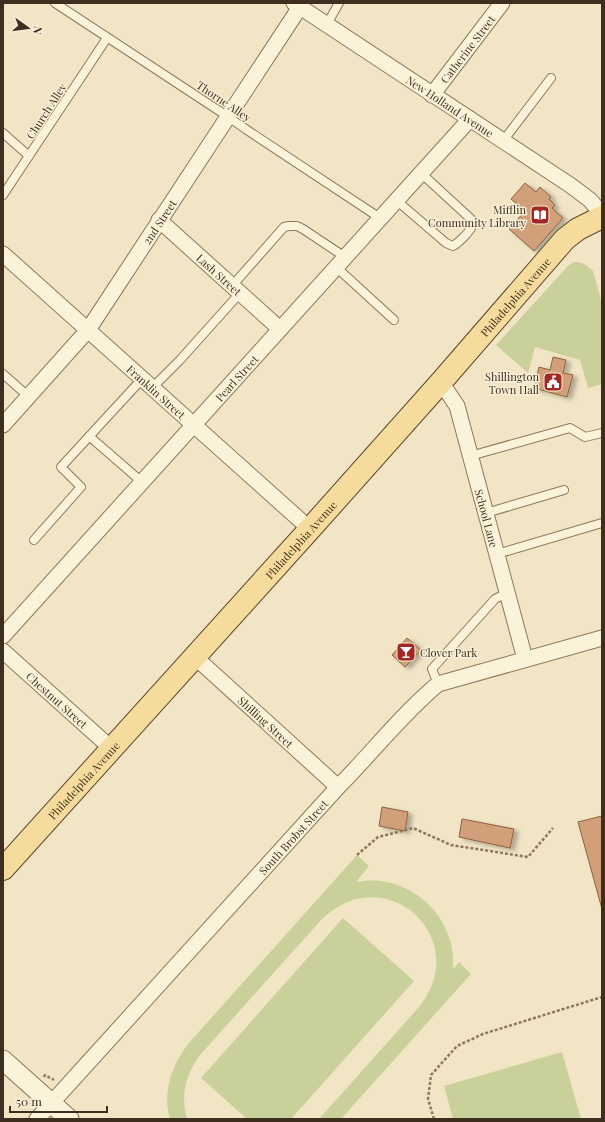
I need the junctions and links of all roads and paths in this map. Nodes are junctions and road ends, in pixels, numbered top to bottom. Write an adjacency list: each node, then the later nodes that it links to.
1 (55, 3): 6 (lane, Thorne Alley)
2 (339, 3): 5 (lane)
3 (502, 3): 8 (street, Catherine Street)
4 (297, 5): 5 (street, New Holland Avenue); 9 (street, 2nd Street)
5 (326, 24): 8 (street, New Holland Avenue)
6 (107, 38): 9 (lane, Thorne Alley); 13 (lane, Church Alley)
7 (551, 78): 12 (lane)
8 (432, 94): 10 (street, New Holland Avenue)
9 (228, 116): 18 (lane, Thorne Alley); 19 (street, 2nd Street)
10 (470, 119): 12 (street, New Holland Avenue); 14 (street, Pearl Street)
11 (3, 133): 13 (lane)
12 (503, 141): 17 (street, New Holland Avenue)
13 (29, 156): 15 (lane, Church Alley)
14 (421, 173): 16 (street, Pearl Street); 16 (lane)
15 (3, 195)
16 (396, 200): 18 (street, Pearl Street)
17 (602, 215): 27 (main road, Philadelphia Avenue)
18 (380, 218): 21 (street, Pearl Street)
19 (159, 220): 22 (street, Lash Street); 25 (street, 2nd Street)
20 (3, 254): 25 (street, Franklin Street)
21 (340, 262): 22 (lane); 23 (lane); 24 (street, Pearl Street)
22 (236, 290): 24 (street, Lash Street); 28 (lane)
23 (394, 320)
24 (280, 329): 31 (street, Pearl Street)
25 (88, 330): 28 (street, Franklin Street); 29 (street, 2nd Street)
26 (3, 374): 29 (lane)
27 (441, 382): 34 (street, School Lane); 39 (main road, Philadelphia Avenue)
28 (147, 383): 31 (street, Franklin Street); 33 (lane)
29 (28, 396): 30 (street, 2nd Street)
30 (3, 425)
31 (193, 425): 35 (street, Pearl Street); 39 (street, Franklin Street)
32 (602, 433): 34 (lane)
33 (89, 436): 35 (lane); 40 (lane)
34 (470, 456): 37 (street, School Lane)
35 (142, 482): 43 (street, Pearl Street)
36 (564, 490): 37 (lane)
37 (486, 513): 41 (street, School Lane)
38 (602, 523): 41 (lane)
39 (310, 529): 46 (main road, Philadelphia Avenue)
40 (34, 540)
41 (496, 554): 42 (street, School Lane)
42 (507, 593): 47 (street, School Lane); 48 (lane)
43 (3, 636)
44 (602, 638): 47 (street, South Brobst Street)
45 (3, 651): 49 (street, Chestnut Street)
46 (195, 657): 49 (main road, Philadelphia Avenue); 50 (street, Shilling Street)
47 (525, 659): 48 (street, South Brobst Street)
48 (438, 684): 50 (street, South Brobst Street)
49 (112, 749): 53 (main road, Philadelphia Avenue)
50 (338, 786): 56 (street, South Brobst Street)
51 (553, 828): 52 (path)
52 (357, 855)
53 (3, 870)
54 (602, 997): 59 (path)
55 (3, 1060): 56 (street)
56 (51, 1104): 57 (street, South Brobst Street); 58 (street)
57 (37, 1119)
58 (69, 1119)
59 (434, 1119)

